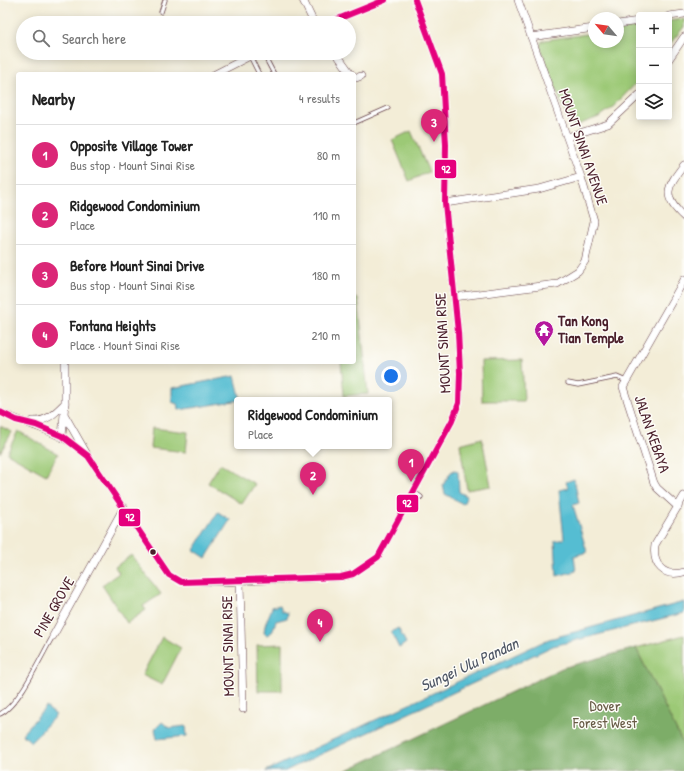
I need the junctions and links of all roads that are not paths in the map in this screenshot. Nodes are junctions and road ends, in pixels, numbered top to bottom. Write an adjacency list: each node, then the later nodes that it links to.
1 (165, 0): 6 (lane)
2 (304, 0): 8 (street)
3 (385, 0): 9 (street)
4 (415, 0): 31 (street, MOUNT SINAI RISE)
5 (518, 0): 14 (street, MOUNT SINAI AVENUE)
6 (161, 12)
7 (684, 14): 10 (street)
8 (311, 16)
9 (345, 16)
10 (672, 16)
11 (636, 21): 12 (street)
12 (624, 23)
13 (588, 29): 14 (street)
14 (531, 37): 28 (street, MOUNT SINAI AVENUE)
15 (684, 37): 16 (street)
16 (672, 55)
17 (242, 60): 21 (street)
18 (255, 60): 22 (lane)
19 (267, 60): 23 (lane)
20 (341, 60): 24 (street)
21 (219, 72)
22 (258, 72)
23 (273, 72)
24 (350, 72)
25 (636, 97): 28 (street)
26 (388, 108): 27 (lane)
27 (356, 122)
28 (567, 137): 30 (street, MOUNT SINAI AVENUE)
29 (684, 165): 32 (street)
30 (581, 177): 31 (street); 34 (street, MOUNT SINAI AVENUE)
31 (445, 203): 34 (street, MOUNT SINAI RISE)
32 (684, 217)
33 (684, 280): 36 (street, JALAN KEBAYA)
34 (454, 297): 44 (street, MOUNT SINAI RISE)
35 (65, 364): 38 (street)
36 (626, 381): 37 (lane); 48 (street, JALAN KEBAYA)
37 (568, 383)
38 (65, 403): 40 (street); 41 (street)
39 (0, 412): 41 (street)
40 (64, 414): 42 (street); 43 (street)
41 (16, 420): 42 (street)
42 (62, 436): 43 (street)
43 (88, 456): 47 (street, MOUNT SINAI RISE)
44 (414, 492): 46 (lane); 50 (street, MOUNT SINAI RISE)
45 (684, 496): 48 (street)
46 (421, 497)
47 (124, 507): 50 (street, MOUNT SINAI RISE); 51 (street, PINE GROVE)
48 (678, 507): 49 (street)
49 (684, 572)
50 (240, 582): 52 (street, MOUNT SINAI RISE)
51 (53, 636): 53 (lane, PINE GROVE)
52 (243, 709)
53 (0, 714)

